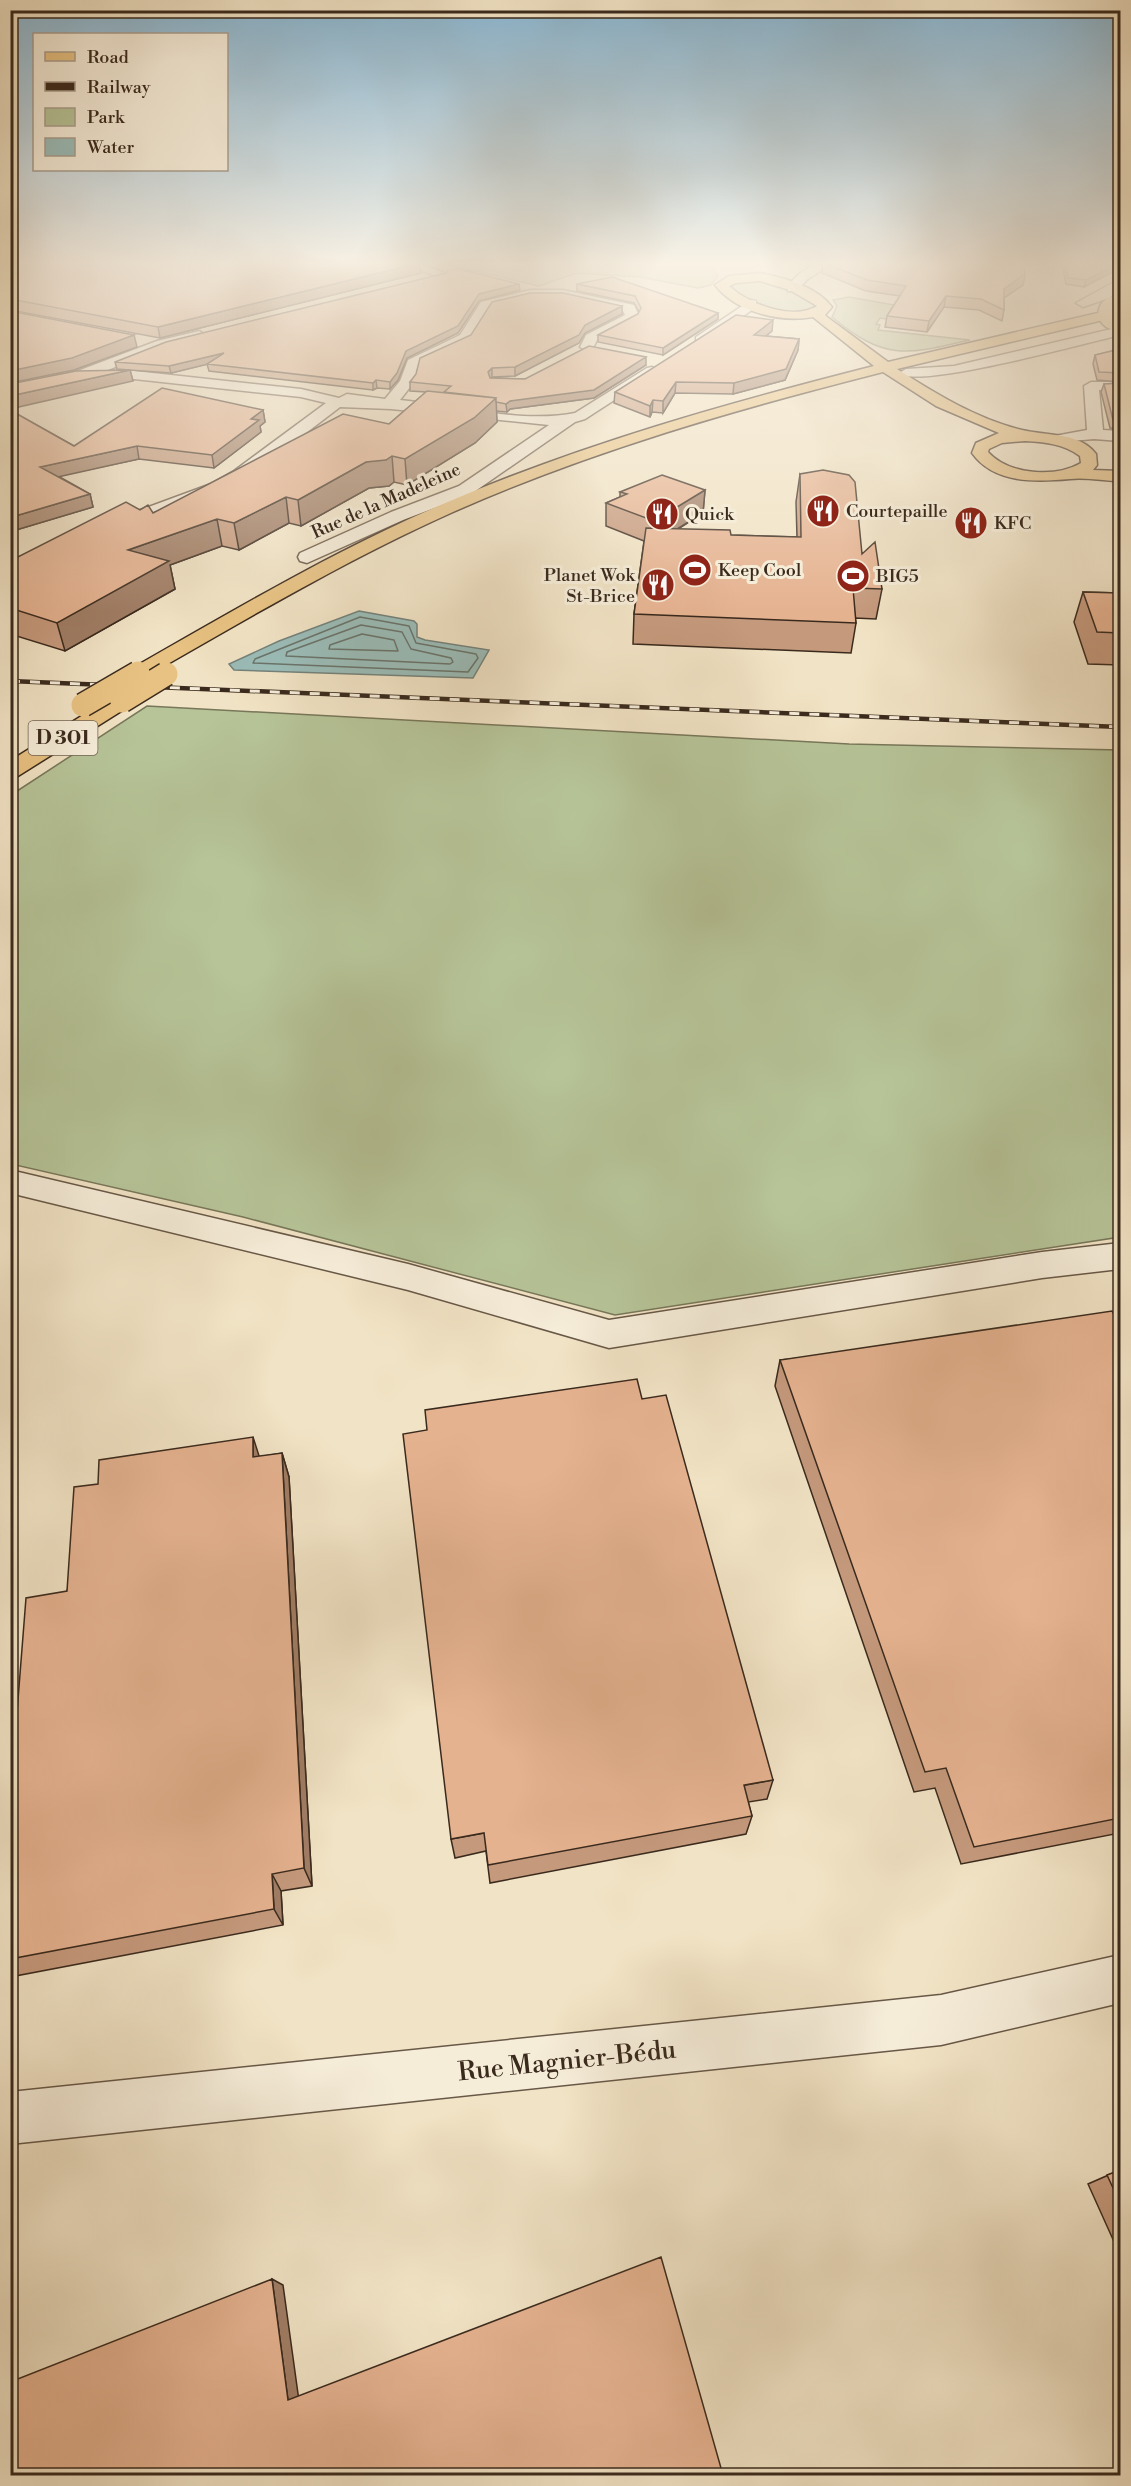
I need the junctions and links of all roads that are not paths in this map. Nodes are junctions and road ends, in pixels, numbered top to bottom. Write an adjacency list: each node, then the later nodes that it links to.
1 (59, 380): 11 (street)
2 (183, 380): 15 (street)
3 (408, 380): 16 (street)
4 (636, 380): 18 (street, Rue de la Madeleine)
5 (849, 380): 32 (main road, D 301, bridge)
6 (853, 380): 22 (main road)
7 (865, 380): 13 (main road, D 301)
8 (893, 380): 17 (main road)
9 (899, 380): 20 (main road)
10 (1120, 386): 19 (street)
11 (10, 390)
12 (857, 391): 13 (main road)
13 (830, 392): 22 (main road, D 301)
14 (902, 398): 17 (main road)
15 (338, 401): 16 (street); 30 (street)
16 (390, 403): 18 (street)
17 (923, 408): 24 (main road)
18 (575, 417): 31 (street, Rue de la Madeleine)
19 (1094, 434): 21 (street); 23 (street); 25 (street)
20 (1025, 436): 23 (main road); 24 (main road)
21 (1120, 436)
22 (664, 440): 33 (main road, D 301, bridge)
23 (1055, 440): 25 (main road)
24 (987, 442): 28 (main road)
25 (1077, 447): 26 (main road)
26 (1090, 458): 27 (main road); 28 (main road)
27 (1120, 465)
28 (1072, 474): 29 (main road)
29 (1120, 476)
30 (100, 531)
31 (307, 557)
32 (10, 749)
33 (10, 771)
34 (10, 1181): 35 (street)
35 (1120, 1256)
36 (1120, 1979): 37 (street, Rue Magnier-Bédu)
37 (10, 2118)

